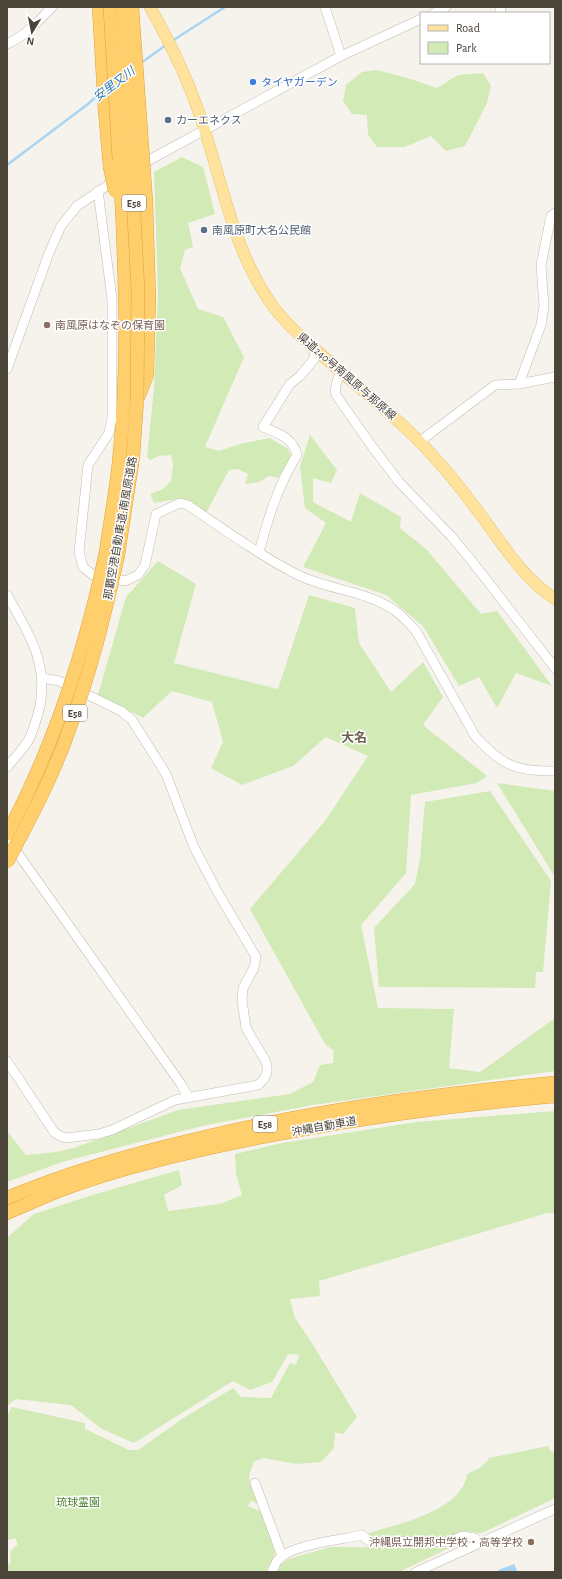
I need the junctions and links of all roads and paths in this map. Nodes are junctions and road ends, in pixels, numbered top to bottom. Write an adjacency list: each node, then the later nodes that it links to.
1 (52, 7): 11 (street)
2 (99, 7): 15 (highway, bridge)
3 (110, 7): 15 (highway, 那覇空港自動車道;南風原道路 / E58, bridge)
4 (123, 7): 24 (highway, 那覇空港自動車道;南風原道路 / E58, bridge)
5 (132, 7): 24 (highway, bridge)
6 (150, 7): 13 (main road, 県道240号南風原与那原線)
7 (326, 7): 12 (street)
8 (446, 7): 9 (street)
9 (436, 12)
10 (420, 19): 12 (street)
11 (7, 44)
12 (341, 56): 13 (street)
13 (205, 130): 14 (street); 19 (main road, 県道240号南風原与那原線)
14 (98, 191): 18 (street); 26 (street)
15 (122, 209): 27 (highway, 那覇空港自動車道;南風原道路 / E58)
16 (555, 213): 23 (street)
17 (7, 342): 18 (street)
18 (16, 344): 20 (street)
19 (314, 349): 21 (main road, 県道240号南風原与那原線); 26 (street)
20 (7, 369)
21 (341, 373): 25 (main road, 県道240号南風原与那原線); 30 (street)
22 (555, 377): 23 (street)
23 (519, 384): 25 (street)
24 (137, 400): 27 (highway, 那覇空港自動車道;南風原道路 / E58)
25 (419, 442): 29 (main road, 県道240号南風原与那原線)
26 (259, 552): 33 (street)
27 (112, 554): 34 (highway, 那覇空港自動車道;南風原道路 / E58, bridge); 36 (highway, 那覇空港自動車道;南風原道路 / E58, bridge)
28 (7, 595): 31 (street)
29 (555, 599)
30 (555, 668)
31 (42, 678): 32 (street); 41 (street)
32 (7, 767)
33 (555, 771)
34 (7, 834)
35 (7, 838): 41 (street)
36 (7, 862)
37 (7, 1062): 41 (street)
38 (555, 1083): 39 (highway, 沖縄自動車道 / E58)
39 (507, 1094): 40 (highway, 沖縄自動車道 / E58); 42 (highway, 沖縄自動車道 / E58)
40 (555, 1096)
41 (188, 1097)
42 (33, 1194): 43 (highway, 沖縄自動車道 / E58); 44 (highway, 沖縄自動車道 / E58)
43 (7, 1198)
44 (7, 1213)
45 (255, 1483): 48 (street)
46 (555, 1509): 47 (street)
47 (479, 1543): 48 (street); 50 (street)
48 (282, 1556): 49 (street)
49 (272, 1572)
50 (416, 1572)

